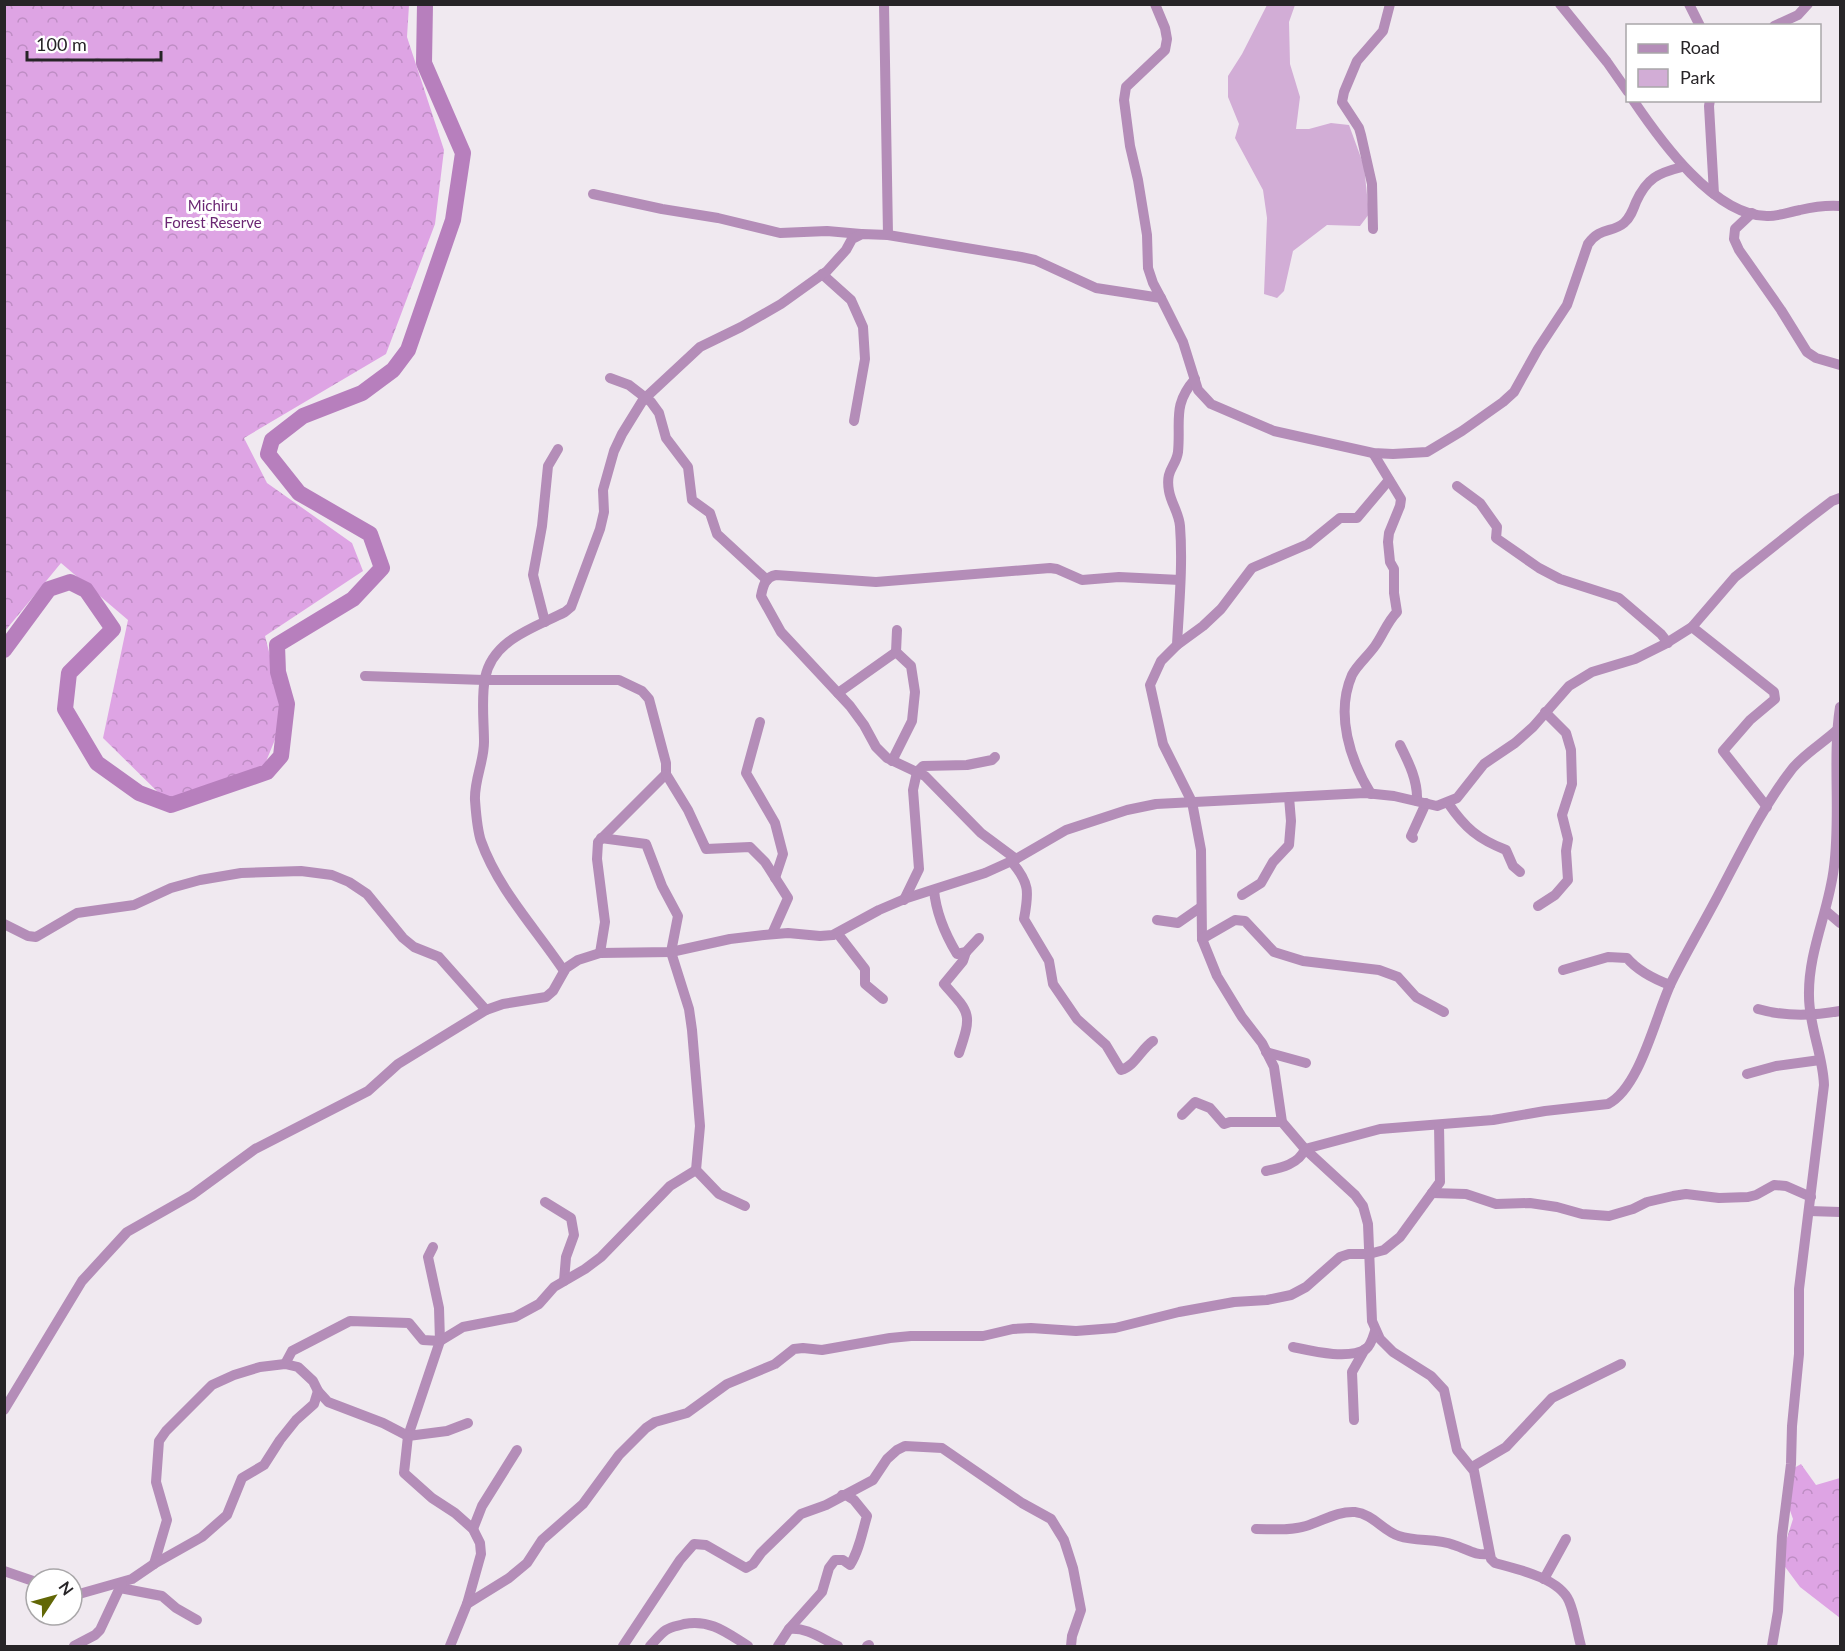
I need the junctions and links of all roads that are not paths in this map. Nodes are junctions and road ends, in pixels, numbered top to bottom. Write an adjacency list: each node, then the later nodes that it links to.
1 (884, 4): 19 (street)
2 (1155, 4): 21 (street)
3 (1390, 4): 17 (street)
4 (1560, 4): 9 (street)
5 (1689, 4): 7 (street)
6 (1808, 4): 8 (street)
7 (1699, 24)
8 (1778, 24)
9 (1626, 89)
10 (1634, 102): 12 (street)
11 (1710, 102): 14 (street)
12 (1682, 167): 14 (street); 28 (street)
13 (593, 194): 18 (street)
14 (1714, 194): 16 (street)
15 (1840, 206): 16 (street)
16 (1752, 213): 22 (street)
17 (1373, 229)
18 (862, 234): 19 (street); 20 (street)
19 (888, 235): 21 (street)
20 (822, 274): 25 (street); 26 (street)
21 (1161, 298): 24 (street)
22 (1840, 365)
23 (610, 378): 25 (street)
24 (1195, 379): 28 (street); 33 (street)
25 (645, 398): 32 (street); 34 (street)
26 (854, 421)
27 (558, 449): 34 (street)
28 (1373, 453): 29 (street)
29 (1389, 480): 38 (street); 52 (street)
30 (1457, 486): 37 (street)
31 (1840, 498): 35 (street)
32 (767, 580): 33 (street); 42 (street)
33 (1180, 580): 38 (street)
34 (545, 622): 41 (street)
35 (1692, 627): 37 (street); 57 (street)
36 (897, 630): 39 (street)
37 (1668, 643): 44 (street)
38 (1177, 645): 54 (street)
39 (896, 652): 42 (street); 49 (street)
40 (365, 676): 41 (street)
41 (484, 680): 51 (street); 80 (street)
42 (838, 693): 49 (street)
43 (1840, 707): 46 (street)
44 (1545, 712): 56 (street); 66 (street)
45 (760, 722): 62 (street)
46 (1837, 730): 57 (street); 68 (street)
47 (1400, 745): 55 (street)
48 (995, 757): 50 (street)
49 (892, 761): 50 (street)
50 (917, 772): 60 (street); 65 (street)
51 (666, 774): 58 (street); 62 (street)
52 (1371, 794): 53 (street); 55 (street)
53 (1289, 797): 54 (street); 64 (street)
54 (1192, 802): 60 (street); 67 (street)
55 (1421, 802): 56 (street); 59 (street)
56 (1448, 803): 61 (street)
57 (1767, 807): 81 (street)
58 (601, 838): 76 (street); 77 (street)
59 (1413, 838)
60 (1014, 860): 63 (street); 88 (street)
61 (1520, 872)
62 (775, 878): 72 (street)
63 (934, 890): 65 (street); 78 (street)
64 (1242, 895)
65 (904, 900): 73 (street)
66 (1538, 906)
67 (1202, 907): 69 (street); 75 (street)
68 (1826, 911): 70 (street); 87 (street)
69 (1157, 920)
70 (1840, 923)
71 (4, 924): 84 (street)
72 (772, 934): 73 (street); 76 (street)
73 (838, 934): 82 (street)
74 (979, 938): 78 (street)
75 (1202, 939): 86 (street); 89 (street)
76 (670, 951): 77 (street); 98 (street)
77 (600, 952): 80 (street)
78 (966, 952): 90 (street)
79 (1563, 970): 81 (street)
80 (564, 971): 84 (street)
81 (1670, 985): 96 (street)
82 (883, 999)
83 (1758, 1009): 87 (street)
84 (486, 1010): 116 (street)
85 (1840, 1011): 87 (street)
86 (1444, 1012)
87 (1809, 1016): 91 (street)
88 (1153, 1041)
89 (1266, 1052): 92 (street); 95 (street)
90 (959, 1053)
91 (1820, 1060): 93 (street); 101 (street)
92 (1306, 1063)
93 (1747, 1074)
94 (1182, 1115): 95 (street)
95 (1282, 1122): 97 (street)
96 (1439, 1125): 97 (street); 100 (street)
97 (1305, 1149): 99 (street); 107 (street)
98 (696, 1170): 103 (street); 108 (street)
99 (1266, 1171)
100 (1432, 1192): 101 (street); 107 (street)
101 (1811, 1197): 104 (street)
102 (545, 1202): 108 (street)
103 (745, 1206)
104 (1809, 1211): 105 (street); 147 (street)
105 (1840, 1212)
106 (433, 1247): 110 (street)
107 (1369, 1254): 109 (street); 135 (street)
108 (564, 1281): 110 (street)
109 (1375, 1332): 112 (street); 121 (street)
110 (440, 1341): 113 (street); 119 (street)
111 (1293, 1347): 112 (street)
112 (1365, 1349): 117 (street)
113 (285, 1364): 115 (street); 129 (street)
114 (1621, 1364): 121 (street)
115 (318, 1391): 119 (street); 129 (street)
116 (4, 1410)
117 (1354, 1420)
118 (468, 1423): 119 (street)
119 (408, 1436): 125 (street)
120 (517, 1450): 125 (street)
121 (1472, 1467): 128 (street)
122 (856, 1488): 123 (street); 124 (street); 145 (street)
123 (842, 1496): 124 (street); 140 (street)
124 (854, 1500): 137 (street)
125 (473, 1529): 135 (street)
126 (1256, 1529): 128 (street)
127 (1566, 1539): 132 (street)
128 (1489, 1554): 132 (street)
129 (154, 1564): 133 (street)
130 (4, 1571): 131 (street)
131 (24, 1578)
132 (1544, 1579): 146 (street)
133 (121, 1585): 134 (street); 136 (street); 138 (street)
134 (84, 1593)
135 (467, 1604): 139 (street)
136 (197, 1620)
137 (789, 1629): 143 (street); 144 (street)
138 (74, 1647)
139 (450, 1647)
140 (623, 1647)
141 (650, 1647): 142 (street)
142 (748, 1647)
143 (778, 1647)
144 (838, 1647)
145 (1071, 1647)
146 (1581, 1647)
147 (1772, 1647)

